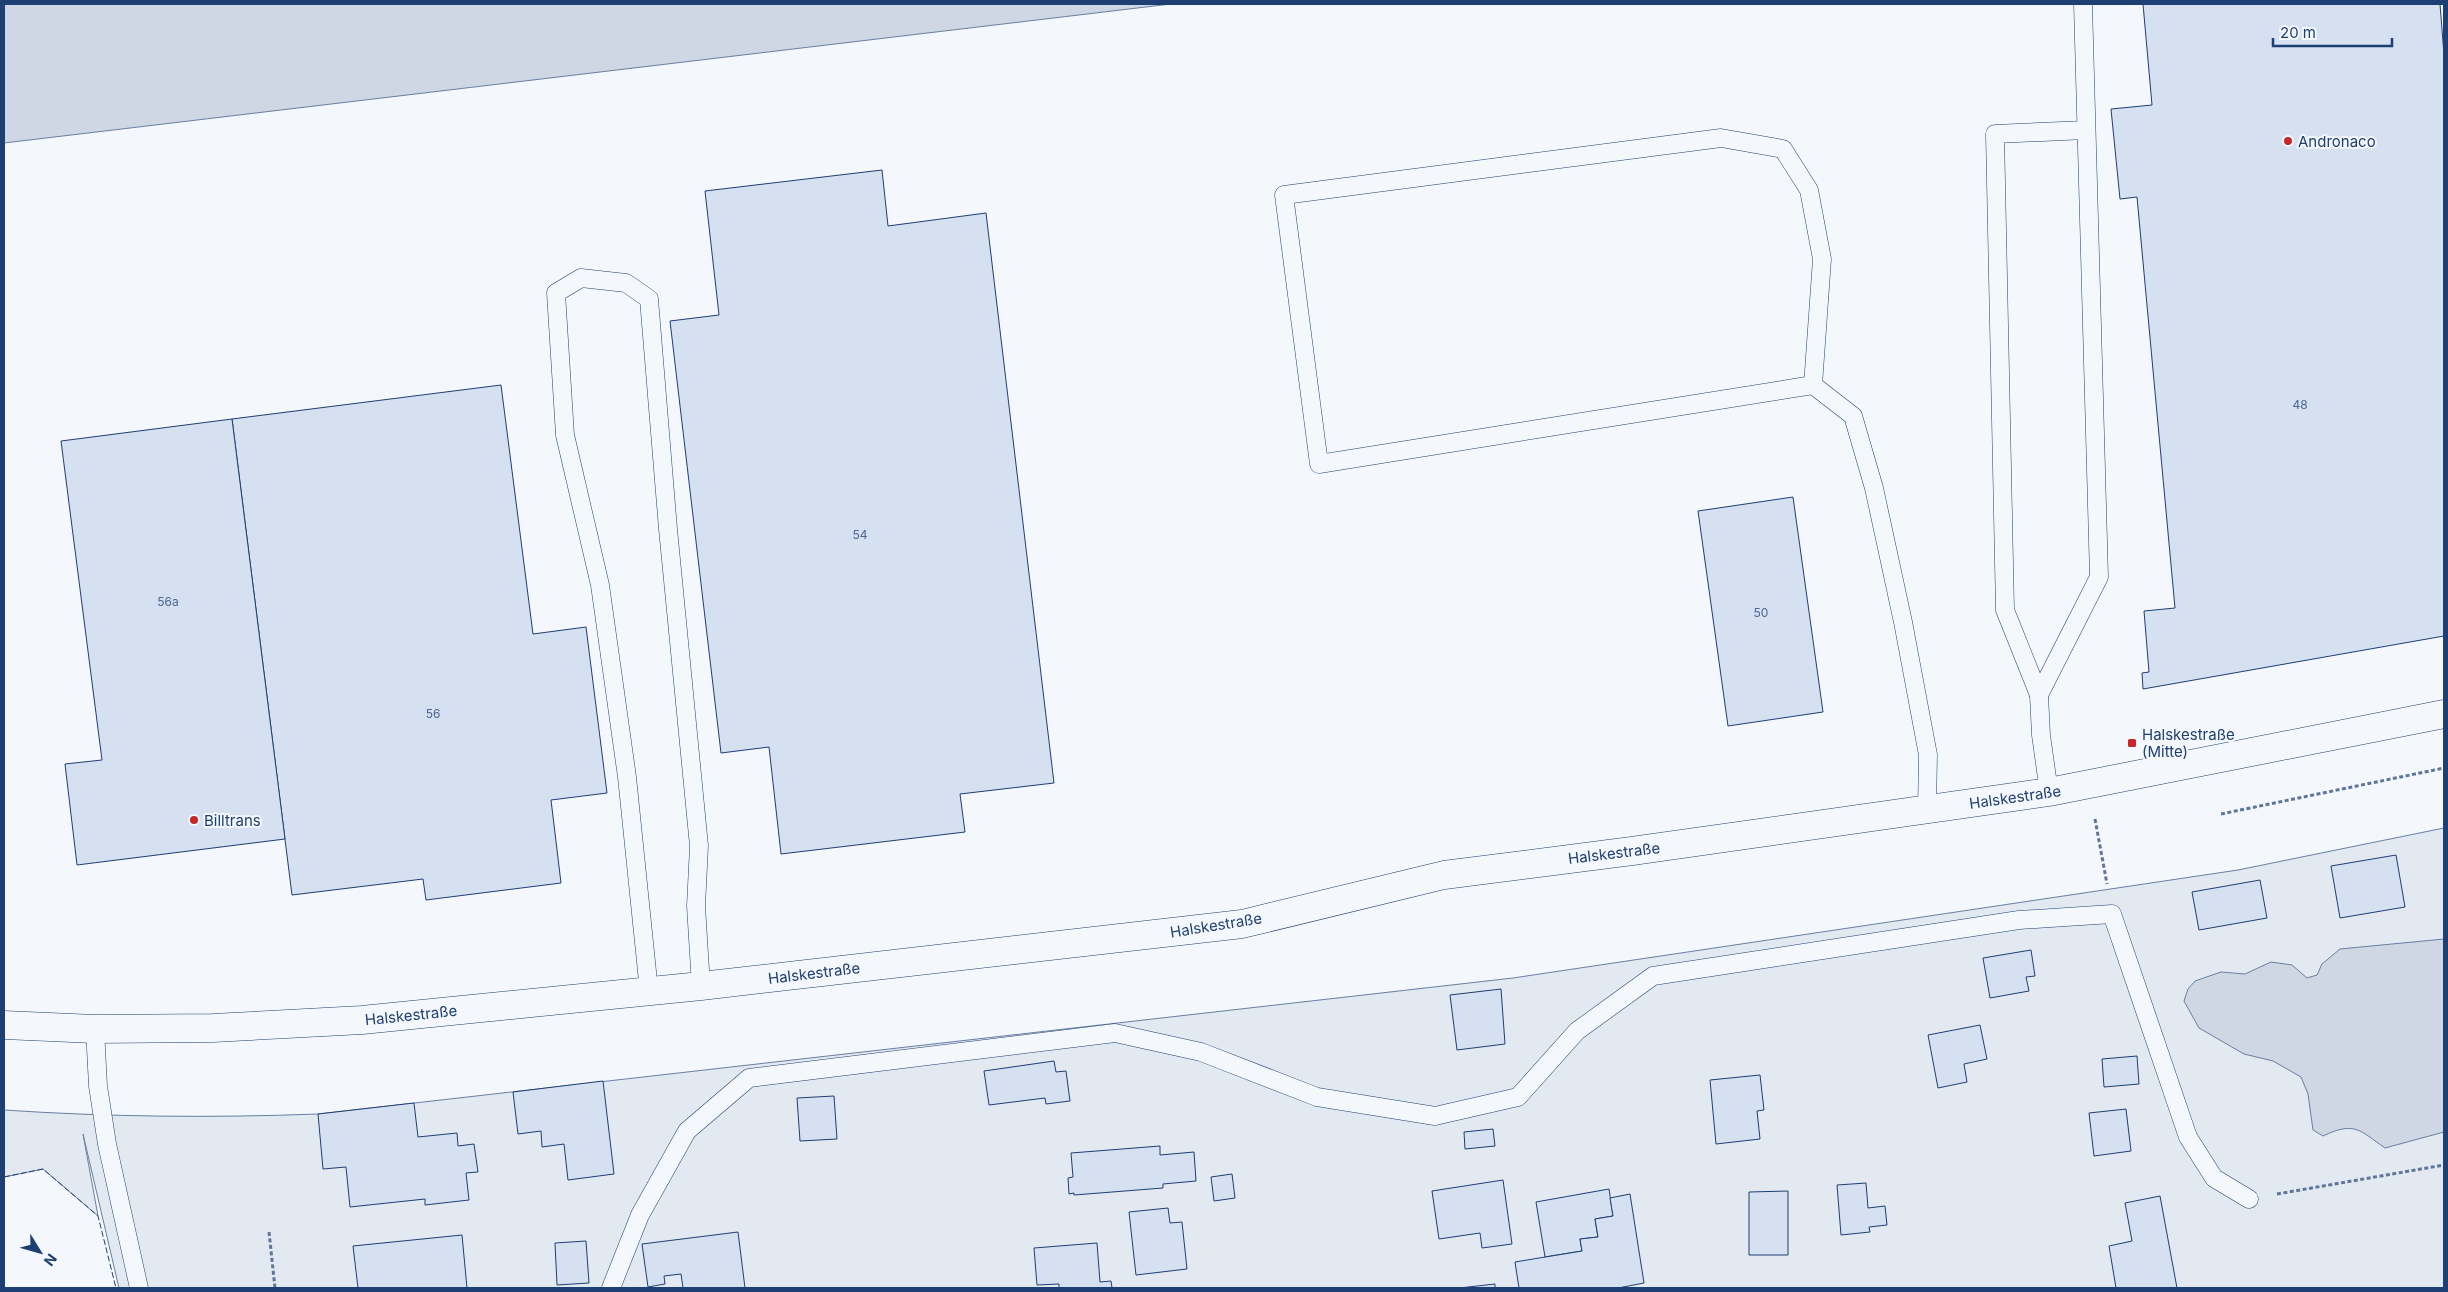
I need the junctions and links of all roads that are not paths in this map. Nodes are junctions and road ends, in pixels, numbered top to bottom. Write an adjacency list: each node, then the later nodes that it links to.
1 (2083, 4): 2 (lane)
2 (2086, 130): 4 (lane); 4 (lane)
3 (1813, 385): 3 (lane); 7 (lane)
4 (2039, 695): 6 (lane)
5 (2444, 714): 6 (street, Halskestraße)
6 (2049, 792): 7 (street, Halskestraße)
7 (1927, 810): 8 (street, Halskestraße)
8 (701, 986): 9 (street, Halskestraße); 9 (lane)
9 (649, 991): 11 (street, Halskestraße)
10 (4, 1024): 11 (street, Halskestraße)
11 (95, 1029): 13 (lane)
12 (2249, 1199): 14 (lane)
13 (139, 1288)
14 (611, 1288)

